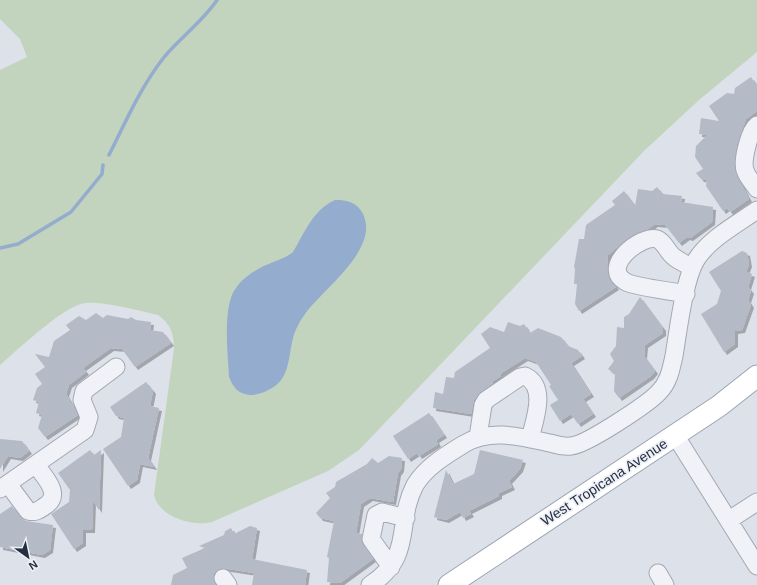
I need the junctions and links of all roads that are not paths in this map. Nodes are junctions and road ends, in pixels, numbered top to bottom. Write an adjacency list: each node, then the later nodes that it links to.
1 (757, 125): 2 (street)
2 (757, 189)
3 (757, 210): 4 (street)
4 (692, 268): 5 (street); 5 (street)
5 (686, 294): 10 (street)
6 (116, 367): 11 (street)
7 (757, 376): 8 (main road, West Tropicana Avenue)
8 (675, 435): 15 (street); 19 (main road, West Tropicana Avenue)
9 (478, 437): 10 (street); 10 (street); 14 (street)
10 (530, 439)
11 (36, 465): 12 (street); 12 (street)
12 (4, 487)
13 (757, 502): 15 (street)
14 (406, 518): 16 (street); 16 (street)
15 (729, 520): 17 (street)
16 (391, 566): 18 (street)
17 (757, 566)
18 (370, 585)
19 (449, 585)

